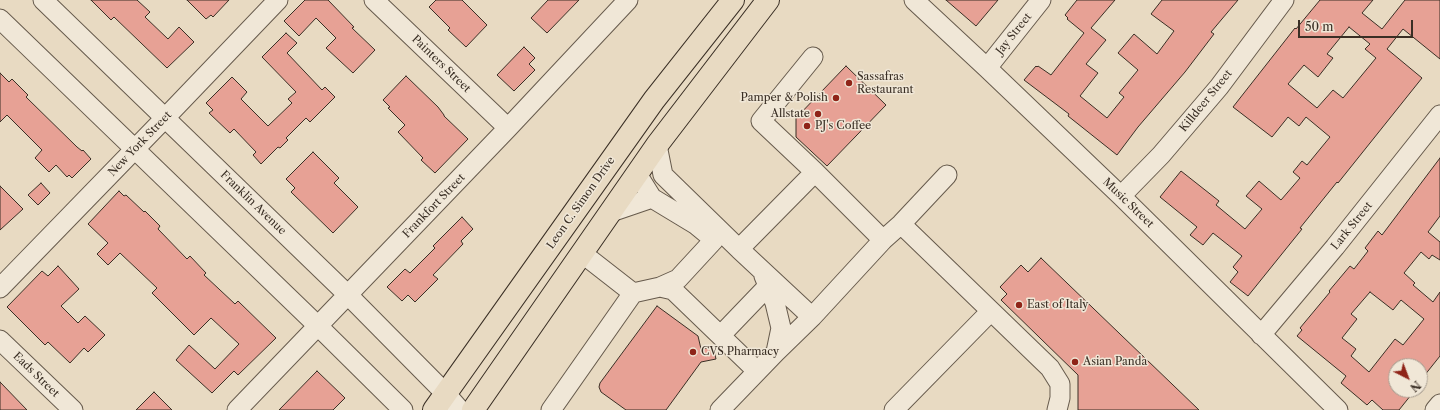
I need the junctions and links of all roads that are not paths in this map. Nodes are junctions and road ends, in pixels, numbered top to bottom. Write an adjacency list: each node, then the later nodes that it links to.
1 (43, 0): 16 (street, Franklin Avenue)
2 (278, 0): 16 (street, New York Street)
3 (374, 0): 17 (street, Painters Street)
4 (628, 0): 17 (street, Frankfort Street)
5 (768, 0): 10 (main road)
6 (914, 0): 13 (street, Music Street)
7 (1041, 0): 13 (street, Jay Street)
8 (1284, 0): 25 (street, Killdeer Street)
9 (732, 1): 10 (main road); 14 (main road, Leon C. Simon Drive)
10 (753, 17): 18 (main road)
11 (0, 19): 19 (street)
12 (813, 56): 20 (street)
13 (987, 68): 25 (street, Music Street)
14 (674, 76): 21 (main road); 24 (main road, Leon C. Simon Drive)
15 (1440, 115): 41 (street, Lark Street)
16 (165, 118): 19 (street, New York Street); 37 (street, Franklin Avenue)
17 (508, 128): 37 (street, Frankfort Street)
18 (657, 145): 21 (main road); 22 (street)
19 (135, 149): 35 (street, New York Street); 40 (street)
20 (814, 172): 30 (street); 31 (street)
21 (638, 174): 22 (street); 24 (main road); 26 (street); 27 (main road)
22 (663, 175): 31 (street)
23 (947, 175): 28 (street)
24 (589, 192): 46 (main road, Leon C. Simon Drive)
25 (1121, 196): 41 (street, Music Street)
26 (652, 198): 27 (street); 29 (street)
27 (611, 212): 32 (main road)
28 (901, 224): 30 (street); 38 (street)
29 (714, 240): 31 (street); 34 (street)
30 (883, 240): 39 (street)
31 (739, 249): 33 (street)
32 (583, 254): 36 (street); 52 (main road)
33 (765, 278): 39 (street); 42 (street); 44 (street)
34 (660, 287): 36 (street); 42 (street)
35 (0, 288)
36 (633, 293): 53 (street)
37 (348, 295): 40 (street, Frankfort Street); 46 (street, Franklin Avenue)
38 (991, 311): 55 (street); 56 (street)
39 (812, 317): 44 (street)
40 (318, 326): 49 (street, Frankfort Street); 50 (street)
41 (1261, 334): 57 (street, Music Street)
42 (722, 335): 45 (street)
43 (0, 340): 48 (street, Eads Street)
44 (776, 352): 45 (street)
45 (757, 371): 54 (street)
46 (440, 402): 51 (street, Franklin Avenue)
47 (1440, 404): 58 (street)
48 (73, 410)
49 (237, 410)
50 (403, 410)
51 (460, 410)
52 (473, 410)
53 (551, 410)
54 (720, 410)
55 (894, 410)
56 (1057, 410)
57 (1338, 410)
58 (1435, 410)

